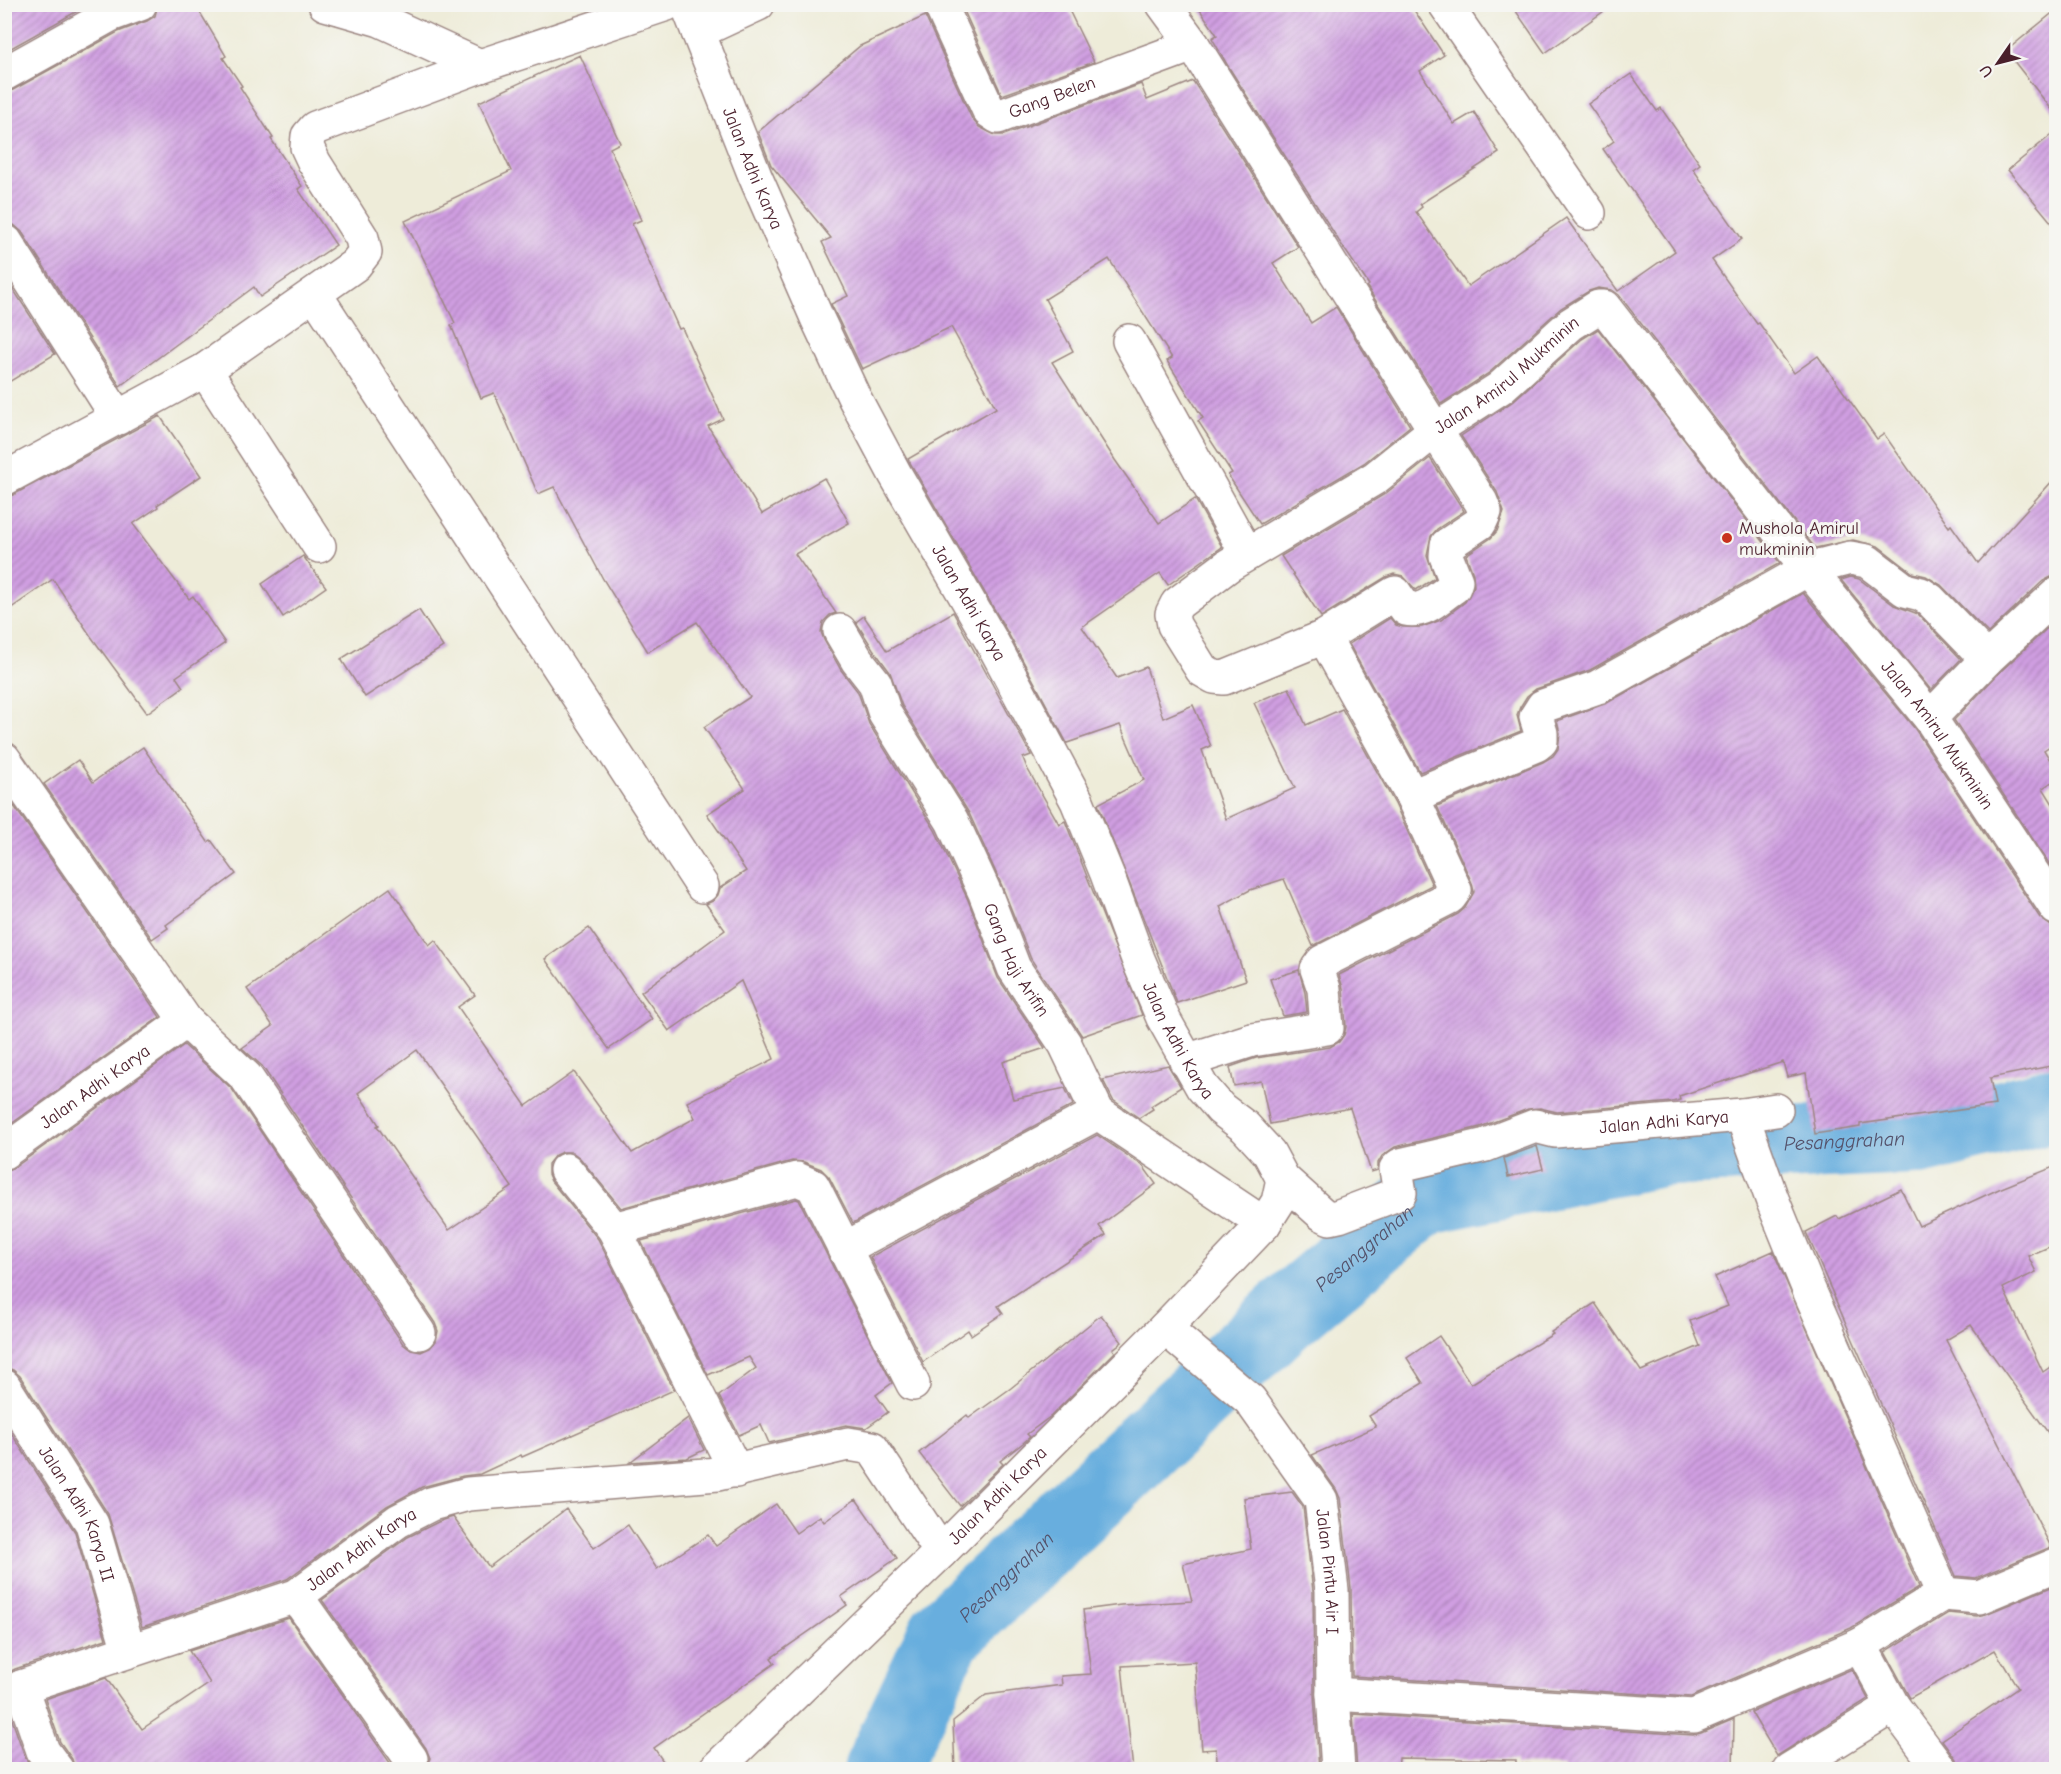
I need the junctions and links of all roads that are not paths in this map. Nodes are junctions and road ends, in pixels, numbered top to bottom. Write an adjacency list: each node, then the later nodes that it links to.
1 (140, 4): 11 (street)
2 (325, 4): 10 (street)
3 (667, 4): 10 (street)
4 (758, 4): 8 (street)
5 (940, 4): 9 (street, Gang Belen)
6 (1163, 4): 9 (street)
7 (1445, 4): 12 (street)
8 (693, 18): 33 (street, Jalan Adhi Karya)
9 (1193, 45): 18 (street)
10 (480, 66): 14 (street)
11 (4, 74)
12 (1589, 213)
13 (6, 242): 17 (street)
14 (315, 294): 16 (street); 30 (street)
15 (1129, 341): 21 (street)
16 (205, 370): 17 (street); 20 (street)
17 (118, 418): 19 (street)
18 (1435, 430): 21 (street); 22 (street, Jalan Amirul Mukminin); 25 (street, Jalan Amirul Mukminin)
19 (4, 479)
20 (319, 546)
21 (1247, 554): 25 (street)
22 (1808, 569): 26 (street); 27 (street, Jalan Amirul Mukminin); 29 (street)
23 (2056, 595): 26 (street)
24 (840, 631): 35 (street, Gang Haji Arifin)
25 (1324, 637): 29 (street)
26 (1987, 659): 27 (street)
27 (1930, 718): 31 (street, Jalan Amirul Mukminin)
28 (4, 759): 32 (street)
29 (1412, 796): 33 (street)
30 (702, 886)
31 (2056, 908)
32 (186, 1021): 37 (street, Jalan Adhi Karya); 44 (street)
33 (1186, 1061): 39 (street, Jalan Adhi Karya)
34 (1776, 1110): 36 (street, Jalan Adhi Karya)
35 (1098, 1113): 40 (street); 42 (street)
36 (1743, 1118): 39 (street, Jalan Adhi Karya); 50 (street)
37 (4, 1152)
38 (566, 1170): 41 (street)
39 (1283, 1179): 40 (street, Jalan Adhi Karya)
40 (1264, 1224): 43 (street, Jalan Adhi Karya)
41 (614, 1229): 42 (street); 47 (street)
42 (844, 1250): 45 (street)
43 (1165, 1328): 48 (street, Jalan Adhi Karya); 55 (street, Jalan Pintu Air I)
44 (419, 1333)
45 (913, 1384)
46 (4, 1386): 53 (street, Jalan Adhi Karya II)
47 (735, 1471): 48 (street, Jalan Adhi Karya); 51 (street, Jalan Adhi Karya)
48 (941, 1552): 59 (street, Jalan Adhi Karya)
49 (2056, 1565): 50 (street)
50 (1942, 1594): 52 (street)
51 (296, 1596): 53 (street, Jalan Adhi Karya); 57 (street)
52 (1860, 1645): 55 (street); 56 (street)
53 (129, 1651): 54 (street, Jalan Adhi Karya)
54 (13, 1692): 58 (street)
55 (1333, 1694): 60 (street, Jalan Pintu Air I)
56 (1893, 1706): 61 (street); 62 (street)
57 (411, 1759)
58 (57, 1770)
59 (715, 1770)
60 (1338, 1770)
61 (1789, 1770)
62 (1941, 1770)

